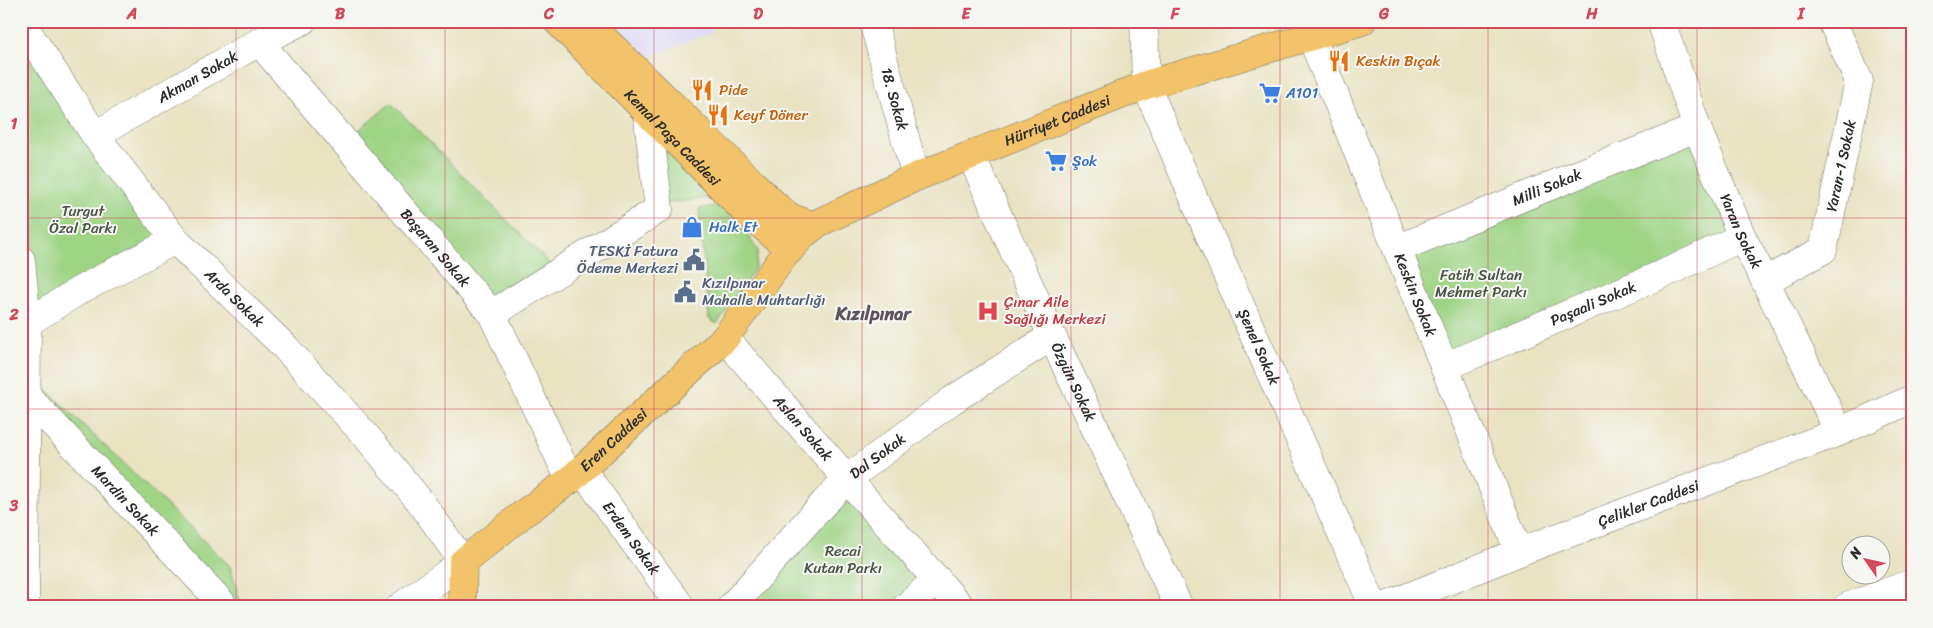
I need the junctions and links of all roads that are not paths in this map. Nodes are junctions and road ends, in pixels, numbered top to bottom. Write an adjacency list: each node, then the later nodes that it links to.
1 (302, 21): 11 (street, Akman Sokak)
2 (557, 21): 13 (main road, Kemal Paşa Caddesi)
3 (586, 21): 18 (main road, Kemal Paşa Caddesi)
4 (872, 21): 17 (street, 18. Sokak)
5 (1144, 21): 12 (street)
6 (1362, 21): 10 (main road, Hürriyet Caddesi)
7 (1661, 21): 14 (street, Yaran Sokak)
8 (1832, 21): 24 (street, Yaran-1 Sokak)
9 (21, 22): 15 (street, Arda Sokak)
10 (1311, 36): 12 (main road, Hürriyet Caddesi); 21 (street, Keskin Sokak)
11 (260, 42): 15 (street, Akman Sokak); 25 (street, Başaran Sokak)
12 (1146, 85): 16 (main road, Hürriyet Caddesi); 48 (street, Şenel Sokak)
13 (647, 111): 22 (main road, Kemal Paşa Caddesi); 25 (street)
14 (1697, 128): 19 (street, Yaran Sokak); 21 (street, Milli Sokak)
15 (95, 135): 20 (street, Arda Sokak)
16 (971, 155): 17 (main road, Hürriyet Caddesi); 27 (street, Özgün Sokak)
17 (916, 177): 18 (main road, Hürriyet Caddesi)
18 (814, 226): 22 (main road, Hürriyet Caddesi)
19 (1742, 237): 24 (street, Yaran Sokak); 29 (street, Paşaali Sokak)
20 (175, 240): 26 (street); 36 (street, Arda Sokak)
21 (1397, 249): 29 (street, Keskin Sokak)
22 (783, 258): 28 (main road, Eren Caddesi)
23 (21, 260): 26 (street)
24 (1765, 281): 32 (street, Yaran Sokak)
25 (492, 314): 33 (street, Başaran Sokak)
26 (24, 323): 30 (street)
27 (1052, 336): 34 (street, Dal Sokak); 47 (street, Özgün Sokak)
28 (725, 338): 33 (main road, Eren Caddesi); 34 (street, Aslan Sokak)
29 (1444, 367): 35 (street, Keskin Sokak)
30 (26, 396): 39 (street); 40 (street, Mardin Sokak)
31 (1912, 399): 32 (street, Çelikler Caddesi)
32 (1839, 432): 35 (street, Çelikler Caddesi)
33 (576, 475): 36 (main road, Eren Caddesi); 43 (street, Erdem Sokak)
34 (847, 479): 37 (street, Aslan Sokak); 44 (street, Dal Sokak)
35 (1519, 552): 49 (street, Çelikler Caddesi)
36 (463, 562): 41 (street); 42 (main road)
37 (937, 579): 45 (street); 46 (street, Aslan Sokak)
38 (1912, 583): 50 (street)
39 (25, 607)
40 (222, 607)
41 (400, 607)
42 (462, 607)
43 (681, 607)
44 (732, 607)
45 (906, 607)
46 (961, 607)
47 (1179, 607)
48 (1374, 607)
49 (1384, 607)
50 (1847, 607)

